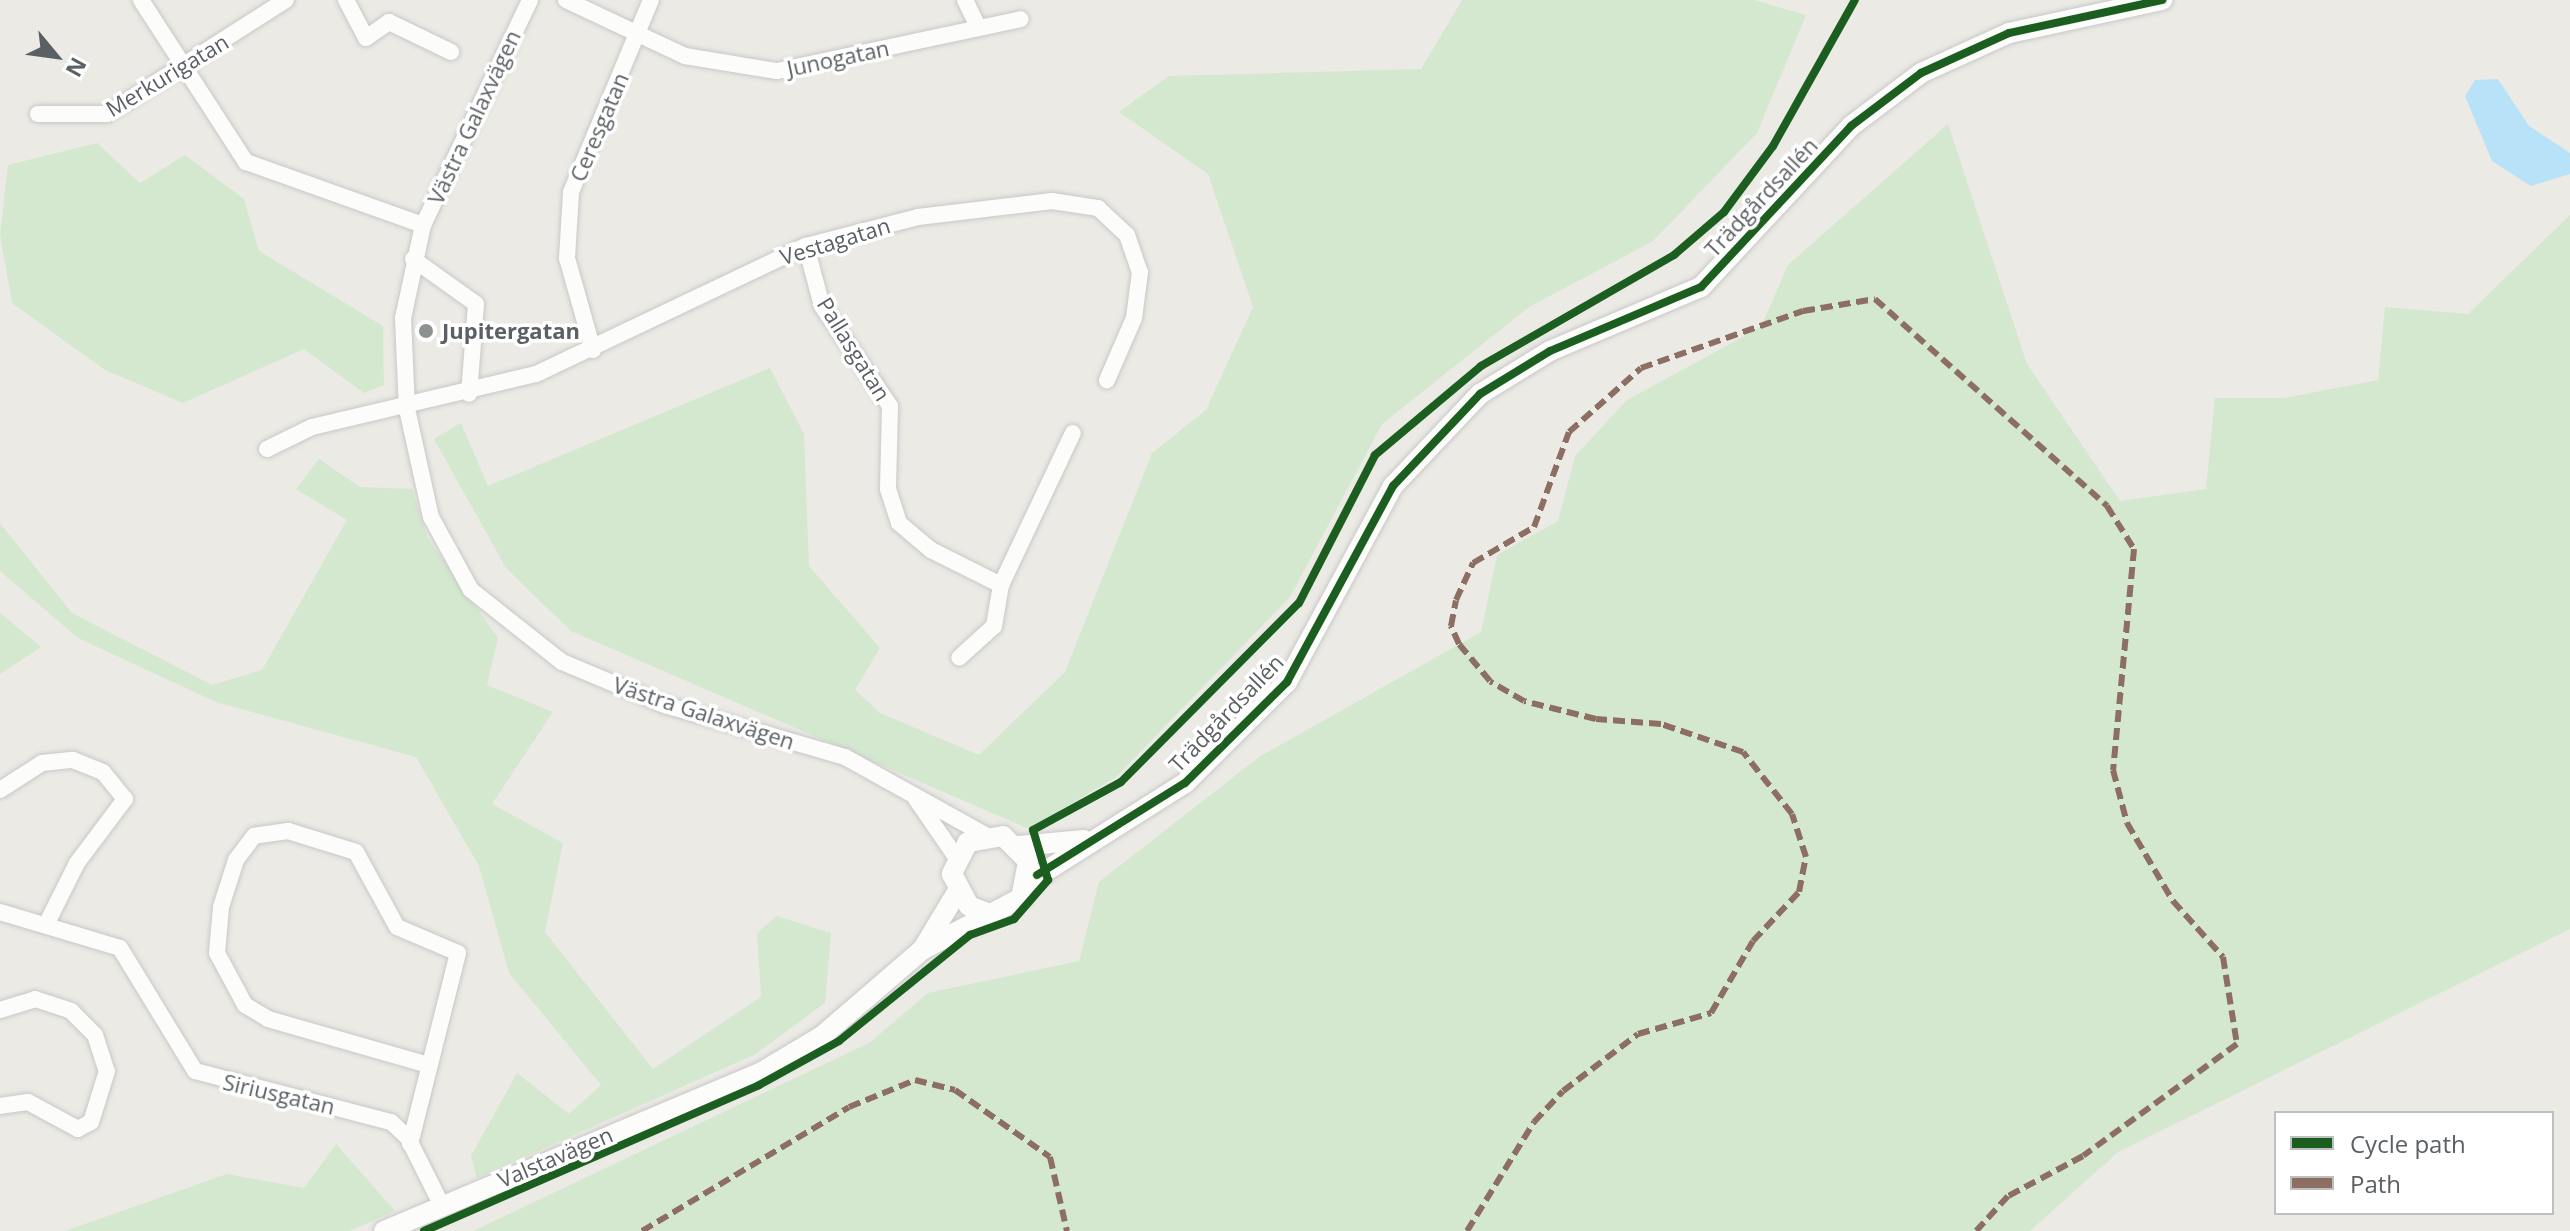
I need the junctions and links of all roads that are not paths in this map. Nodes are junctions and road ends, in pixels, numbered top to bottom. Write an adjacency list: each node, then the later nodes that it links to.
1 (141, 0): 13 (street)
2 (286, 0): 13 (street, Merkurigatan)
3 (346, 0): 12 (street)
4 (530, 0): 15 (street, Västra Galaxvägen)
5 (566, 0): 11 (street, Junogatan)
6 (651, 0): 11 (street, Ceresgatan)
7 (965, 0): 10 (street)
8 (2162, 0): 29 (street, Trädgårdsallén)
9 (1021, 19): 10 (street, Junogatan)
10 (978, 27): 11 (street, Junogatan)
11 (638, 33): 18 (street, Ceresgatan)
12 (451, 52)
13 (182, 68): 14 (street, Merkurigatan); 15 (street)
14 (38, 114)
15 (423, 225): 17 (street, Västra Galaxvägen)
16 (806, 246): 18 (street, Vestagatan); 19 (street, Vestagatan); 24 (street, Pallasgatan)
17 (413, 259): 20 (street); 21 (street, Västra Galaxvägen)
18 (593, 350): 20 (street, Vestagatan)
19 (1107, 380)
20 (469, 394): 21 (street, Vestagatan)
21 (407, 409): 23 (street); 27 (street, Västra Galaxvägen)
22 (1073, 433): 24 (street)
23 (267, 449)
24 (1001, 585): 25 (street)
25 (959, 658)
26 (0, 790): 36 (street)
27 (913, 794): 28 (street, Västra Galaxvägen); 31 (street, Västra Galaxvägen)
28 (985, 835): 30 (street); 31 (street)
29 (1100, 837): 30 (street, Trädgårdsallén); 32 (street, Trädgårdsallén)
30 (1019, 846): 32 (street)
31 (956, 857): 33 (street)
32 (1030, 881): 35 (street, Valstavägen)
33 (957, 892): 35 (street); 37 (street, Valstavägen)
34 (0, 912): 36 (street, Siriusgatan)
35 (987, 913): 37 (street, Valstavägen)
36 (47, 923): 41 (street, Siriusgatan)
37 (922, 950): 42 (street, Valstavägen)
38 (0, 1010): 40 (street)
39 (428, 1065): 39 (street); 41 (street)
40 (0, 1106)
41 (410, 1144): 42 (street, Siriusgatan)
42 (442, 1206): 43 (street, Valstavägen)
43 (384, 1231)

